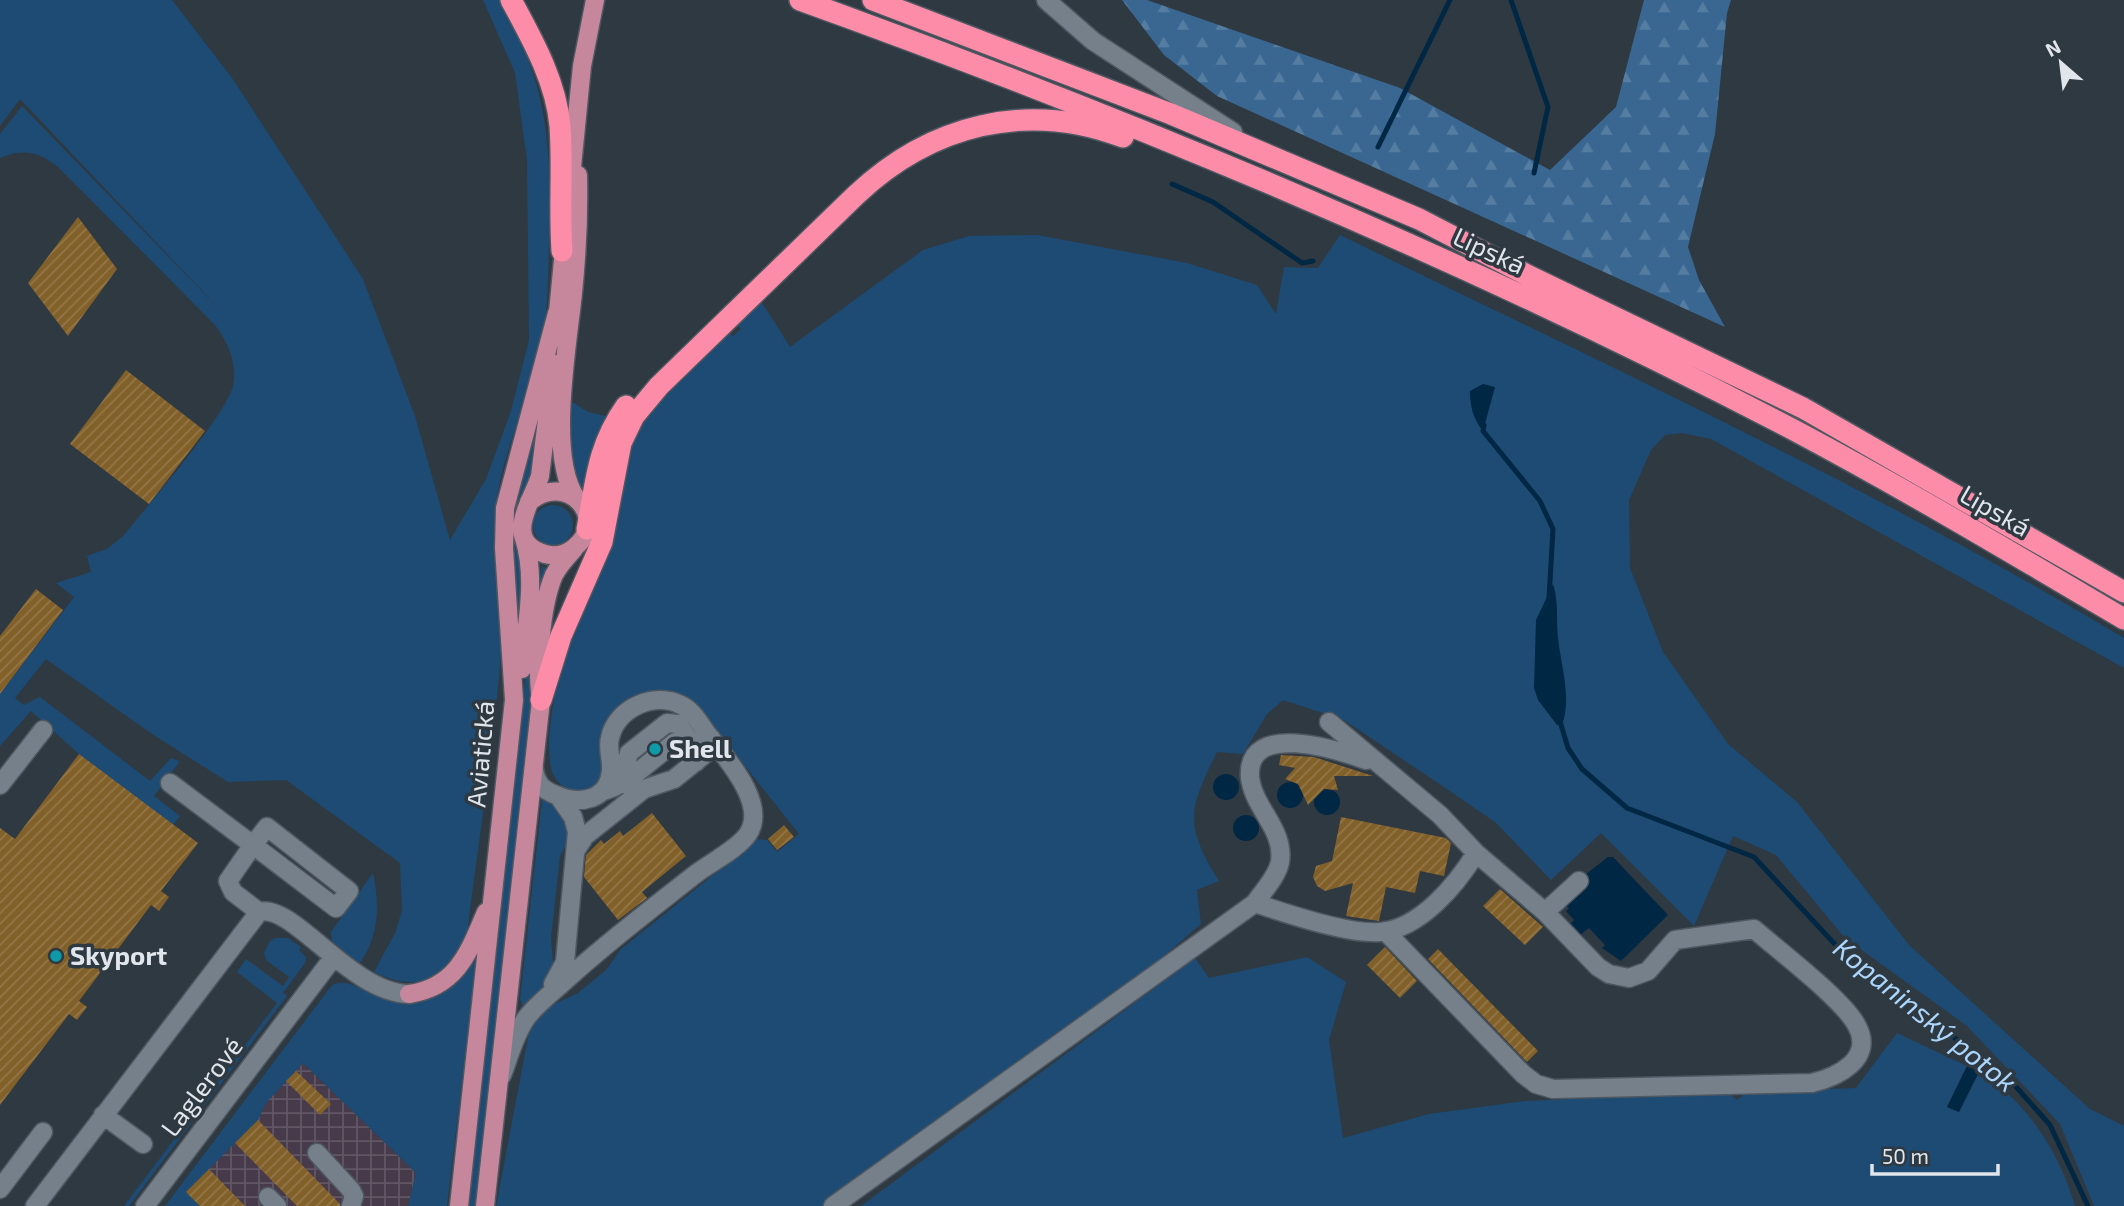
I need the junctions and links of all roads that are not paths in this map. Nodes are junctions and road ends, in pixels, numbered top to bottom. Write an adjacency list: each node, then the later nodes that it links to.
1 (511, 0): 9 (highway)
2 (596, 0): 6 (main road)
3 (800, 0): 8 (highway, Lipská)
4 (873, 0): 7 (highway, Lipská)
5 (1046, 0): 7 (lane)
6 (577, 126): 9 (main road); 12 (main road)
7 (1275, 156): 16 (highway, Lipská)
8 (1268, 181): 11 (highway); 17 (highway, Lipská)
9 (562, 251): 10 (main road)
10 (557, 313): 13 (main road); 18 (main road, Aviatická)
11 (728, 320): 15 (highway); 19 (highway)
12 (576, 498): 13 (main road); 15 (main road)
13 (529, 502): 14 (main road)
14 (523, 533): 15 (main road); 18 (main road)
15 (583, 536): 19 (main road, Aviatická)
16 (2124, 592)
17 (2124, 619)
18 (514, 700): 34 (main road, Aviatická)
19 (541, 700): 25 (main road, Aviatická)
20 (1329, 722): 24 (lane)
21 (43, 730): 27 (lane)
22 (711, 738): 23 (lane); 28 (lane); 41 (lane)
23 (696, 762): 28 (lane); 31 (lane)
24 (1376, 764): 32 (lane); 35 (lane)
25 (534, 769): 29 (lane); 42 (main road, Aviatická)
26 (170, 783): 30 (lane)
27 (0, 785)
28 (601, 792): 29 (lane)
29 (559, 797): 31 (lane)
30 (253, 845): 30 (lane); 36 (lane)
31 (576, 850): 41 (lane)
32 (1476, 853): 37 (lane); 38 (lane)
33 (1579, 881): 37 (lane)
34 (494, 892): 40 (main road); 51 (main road, Aviatická)
35 (1255, 903): 38 (lane); 53 (lane)
36 (259, 912): 39 (lane); 43 (lane)
37 (1545, 912): 38 (lane)
38 (1385, 931)
39 (333, 958): 40 (lane); 49 (lane, Laglerové)
40 (409, 994)
41 (537, 1007): 42 (lane)
42 (500, 1078): 52 (main road, Aviatická)
43 (103, 1115): 45 (lane); 48 (lane)
44 (43, 1132): 47 (lane)
45 (143, 1144)
46 (317, 1153): 50 (lane)
47 (0, 1189)
48 (35, 1206)
49 (145, 1206)
50 (351, 1206)
51 (458, 1206)
52 (485, 1206)
53 (832, 1206)

